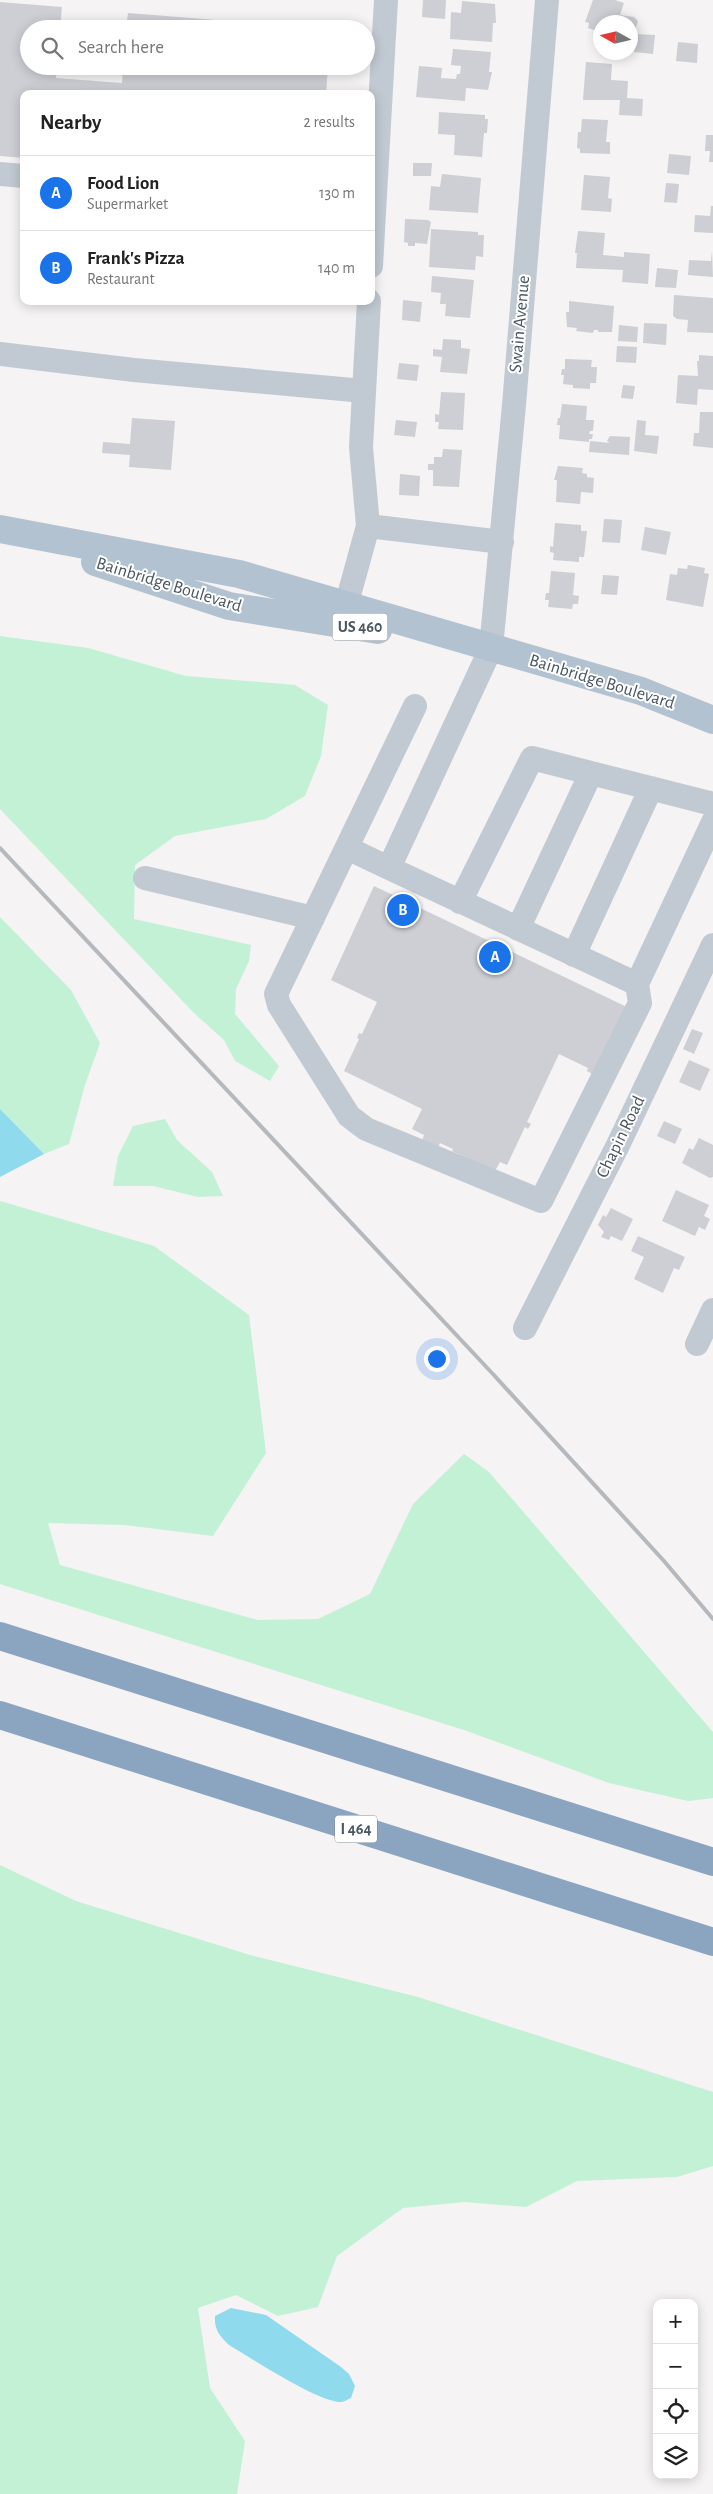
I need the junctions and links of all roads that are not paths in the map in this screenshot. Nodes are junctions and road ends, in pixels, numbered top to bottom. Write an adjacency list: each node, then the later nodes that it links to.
1 (386, 0): 3 (street)
2 (547, 0): 11 (street, Swain Avenue)
3 (375, 172)
4 (0, 174): 5 (street)
5 (20, 176)
6 (369, 305): 8 (street)
7 (0, 354): 8 (street)
8 (364, 391): 9 (street)
9 (368, 526): 11 (street); 12 (street)
10 (0, 530): 12 (main road, Bainbridge Boulevard / US 460); 13 (main road, Bainbridge Boulevard / US 460)
11 (502, 542): 13 (street, Swain Avenue)
12 (346, 606): 13 (main road, Bainbridge Boulevard / US 460)
13 (490, 648): 15 (main road, Bainbridge Boulevard / US 460); 21 (street, Swain Avenue)
14 (415, 706): 20 (street)
15 (713, 720)
16 (591, 773): 17 (street); 23 (street); 25 (street)
17 (651, 788): 18 (street); 27 (street)
18 (713, 804)
19 (713, 822): 28 (street)
20 (347, 848): 21 (street); 24 (street)
21 (388, 868): 23 (street)
22 (145, 878): 24 (street)
23 (460, 902): 25 (street)
24 (313, 918): 28 (street)
25 (518, 929): 27 (street)
26 (713, 945): 30 (street, Chapin Road)
27 (574, 955): 28 (street)
28 (637, 984)
29 (713, 1310): 31 (street)
30 (525, 1328)
31 (696, 1344)
32 (0, 1636): 34 (highway)
33 (0, 1715): 35 (highway, I 464)
34 (713, 1862)
35 (713, 1942)

